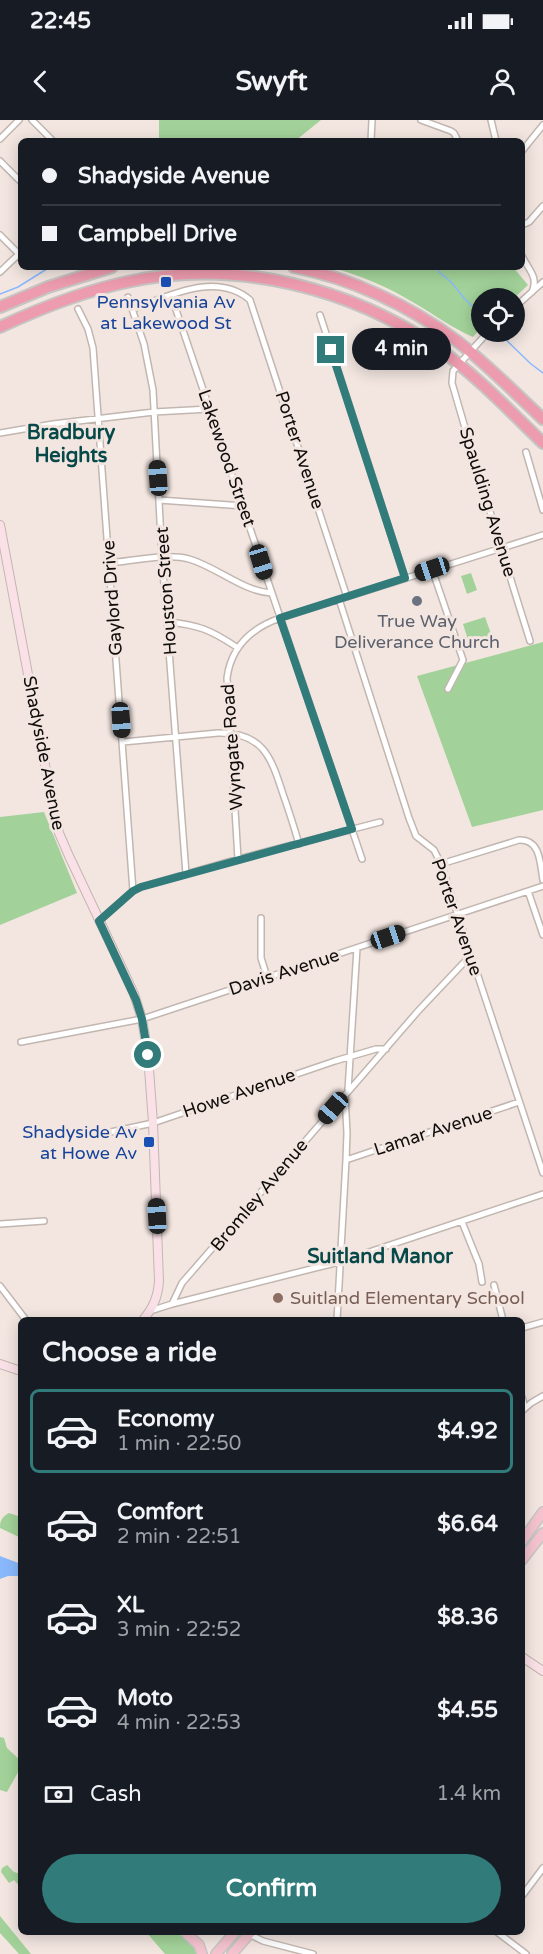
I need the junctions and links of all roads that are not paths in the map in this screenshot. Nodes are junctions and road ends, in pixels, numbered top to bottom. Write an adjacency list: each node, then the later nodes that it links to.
1 (19, 120): 11 (street)
2 (32, 120): 7 (street)
3 (372, 120): 8 (street)
4 (421, 120): 9 (street)
5 (491, 120): 10 (street)
6 (543, 125): 12 (street)
7 (50, 138)
8 (371, 138)
9 (457, 138)
10 (495, 138)
11 (0, 139)
12 (525, 147)
13 (0, 161): 14 (street)
14 (18, 179)
15 (543, 206): 16 (street)
16 (525, 224)
17 (0, 235): 18 (street)
18 (18, 252)
19 (18, 256): 23 (street)
20 (525, 261): 25 (street)
21 (102, 270): 29 (highway)
22 (305, 270): 35 (highway)
23 (0, 272)
24 (543, 282): 25 (street)
25 (532, 292): 28 (street)
26 (171, 295): 31 (street); 37 (street, Lakewood Street); 55 (street, Porter Avenue)
27 (128, 297): 31 (street, Houston Street)
28 (525, 298)
29 (0, 307)
30 (78, 309): 39 (street, Gaylord Drive)
31 (134, 309): 38 (street, Houston Street)
32 (320, 315): 53 (street)
33 (0, 327): 36 (highway)
34 (478, 342): 35 (street)
35 (469, 352): 36 (street); 40 (highway)
36 (459, 364): 42 (highway); 49 (street, Spaulding Avenue)
37 (210, 409): 38 (street); 45 (street, Lakewood Street)
38 (154, 412): 39 (street); 44 (street, Houston Street)
39 (99, 419): 41 (street); 51 (street, Gaylord Drive)
40 (543, 419)
41 (0, 433)
42 (543, 443)
43 (526, 452): 46 (street)
44 (159, 500): 45 (street); 50 (street, Houston Street)
45 (244, 506): 54 (street, Lakewood Street)
46 (543, 510)
47 (0, 525): 78 (street, Shadyside Avenue)
48 (543, 535): 49 (street, Wyngate Road)
49 (502, 547): 52 (street, Wyngate Road); 59 (street, Spaulding Avenue)
50 (162, 558): 51 (street); 54 (street); 58 (street, Houston Street)
51 (109, 563): 64 (street, Gaylord Drive)
52 (432, 569): 53 (street, Wyngate Road); 61 (street)
53 (405, 578): 55 (street, Wyngate Road)
54 (271, 593): 57 (street, Lakewood Street)
55 (347, 597): 56 (street, Wyngate Road)
56 (339, 599): 57 (street, Wyngate Road); 70 (street, Porter Avenue)
57 (280, 618): 60 (street, Wyngate Road); 66 (street, Lakewood Street)
58 (168, 622): 60 (street); 63 (street, Houston Street)
59 (530, 641)
60 (237, 648): 62 (street, Wyngate Road)
61 (448, 689)
62 (230, 733): 63 (street); 67 (street); 68 (street, Wyngate Road)
63 (176, 738): 64 (street); 71 (street, Houston Street)
64 (123, 742): 74 (street, Gaylord Drive)
65 (380, 822): 66 (street)
66 (352, 829): 67 (street); 69 (street, Lakewood Street)
67 (299, 844): 68 (street)
68 (238, 859): 71 (street)
69 (362, 859)
70 (441, 864): 72 (street); 76 (street, Porter Avenue)
71 (186, 874): 74 (street)
72 (543, 880)
73 (543, 886): 75 (street, Davis Avenue)
74 (133, 891): 78 (street)
75 (528, 891): 76 (street, Davis Avenue); 79 (street)
76 (457, 914): 80 (street, Davis Avenue); 81 (street, Porter Avenue)
77 (261, 918): 82 (street)
78 (99, 921): 83 (street, Shadyside Avenue)
79 (543, 935)
80 (357, 948): 82 (street, Davis Avenue); 86 (street)
81 (471, 956): 85 (street, Bromley Avenue); 88 (street, Porter Avenue)
82 (267, 977): 83 (street, Davis Avenue)
83 (142, 1019): 84 (street, Davis Avenue); 89 (street, Shadyside Avenue)
84 (21, 1042)
85 (386, 1049): 86 (street, Howe Avenue); 87 (street, Bromley Avenue)
86 (350, 1056): 87 (street); 89 (street, Howe Avenue)
87 (346, 1093): 91 (street); 101 (street, Bromley Avenue)
88 (519, 1102): 91 (street, Lamar Avenue); 92 (street, Porter Avenue)
89 (153, 1123): 90 (street, Howe Avenue); 102 (street, Shadyside Avenue)
90 (92, 1136)
91 (346, 1160): 97 (street)
92 (543, 1173)
93 (543, 1194): 95 (street)
94 (44, 1221): 96 (street)
95 (462, 1221): 97 (street); 98 (street)
96 (0, 1224)
97 (339, 1262): 101 (street); 105 (street)
98 (482, 1282)
99 (494, 1285): 106 (street)
100 (0, 1286): 103 (street)
101 (172, 1304): 102 (street)
102 (150, 1311): 104 (street, Shadyside Avenue)
103 (24, 1317)
104 (145, 1317)
105 (337, 1317)
106 (502, 1317)
107 (543, 1323): 108 (street)
108 (525, 1327)
109 (0, 1364): 110 (street)
110 (18, 1370)
111 (543, 1396): 112 (street)
112 (525, 1409)
113 (543, 1512): 115 (main road)
114 (543, 1533): 116 (main road)
115 (525, 1537)
116 (525, 1556)
117 (525, 1659): 118 (street)
118 (543, 1671)
119 (543, 1868): 120 (street)
120 (525, 1892)
121 (188, 1935): 127 (main road)
122 (232, 1935): 126 (main road)
123 (248, 1935): 128 (main road)
124 (253, 1935): 129 (street)
125 (501, 1935): 130 (street)
126 (221, 1948): 128 (street)
127 (202, 1954)
128 (234, 1954)
129 (313, 1954)
130 (526, 1954)

